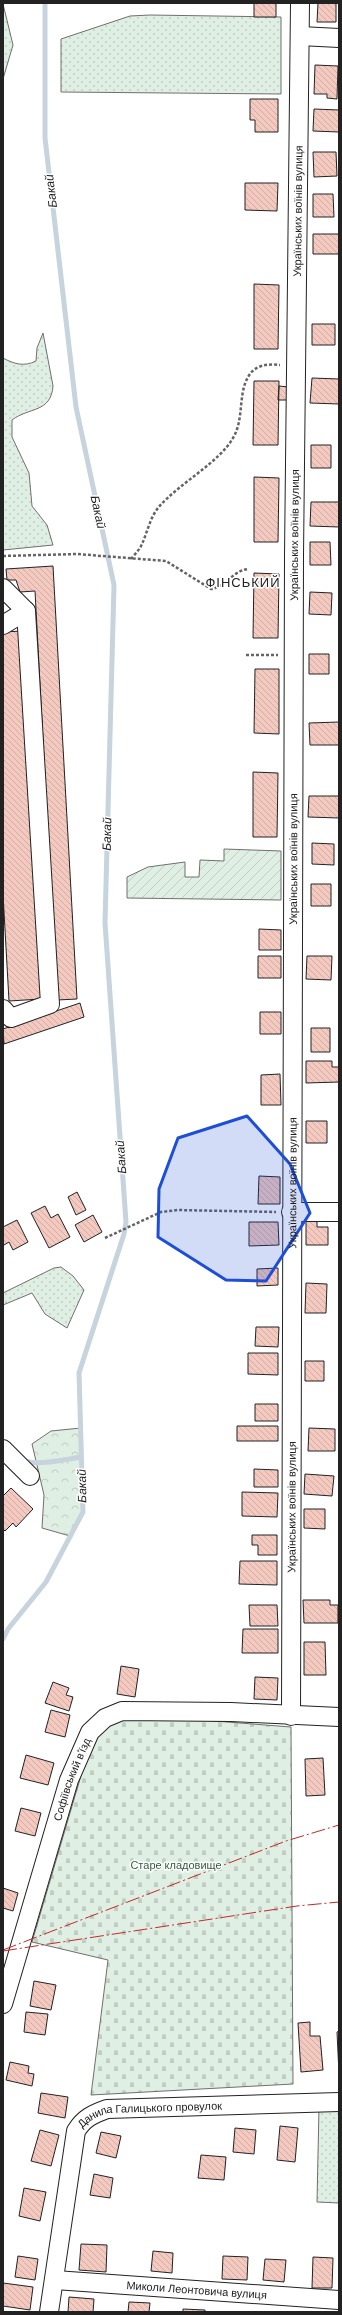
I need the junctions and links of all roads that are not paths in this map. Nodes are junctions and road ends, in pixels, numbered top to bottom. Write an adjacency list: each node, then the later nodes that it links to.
1 (300, 3): 2 (street, Українських воїнів вулиця)
2 (300, 36): 3 (street); 8 (street, Українських воїнів вулиця)
3 (339, 38)
4 (3, 588): 5 (street)
5 (26, 611): 6 (street); 7 (street)
6 (3, 625)
7 (3, 1009)
8 (291, 1212): 9 (street); 12 (street, Українських воїнів вулиця)
9 (339, 1212)
10 (3, 1449): 11 (street)
11 (30, 1476)
12 (291, 1716): 13 (street, Софіївський в'їзд); 14 (street, Софіївський в'їзд)
13 (339, 1717)
14 (3, 2004)
15 (339, 2102): 16 (street, Данила Галицького провулок)
16 (54, 2280): 17 (street, Миколи Леонтовича вулиця); 18 (street, Данила Галицького провулок)
17 (339, 2300)
18 (49, 2312)

